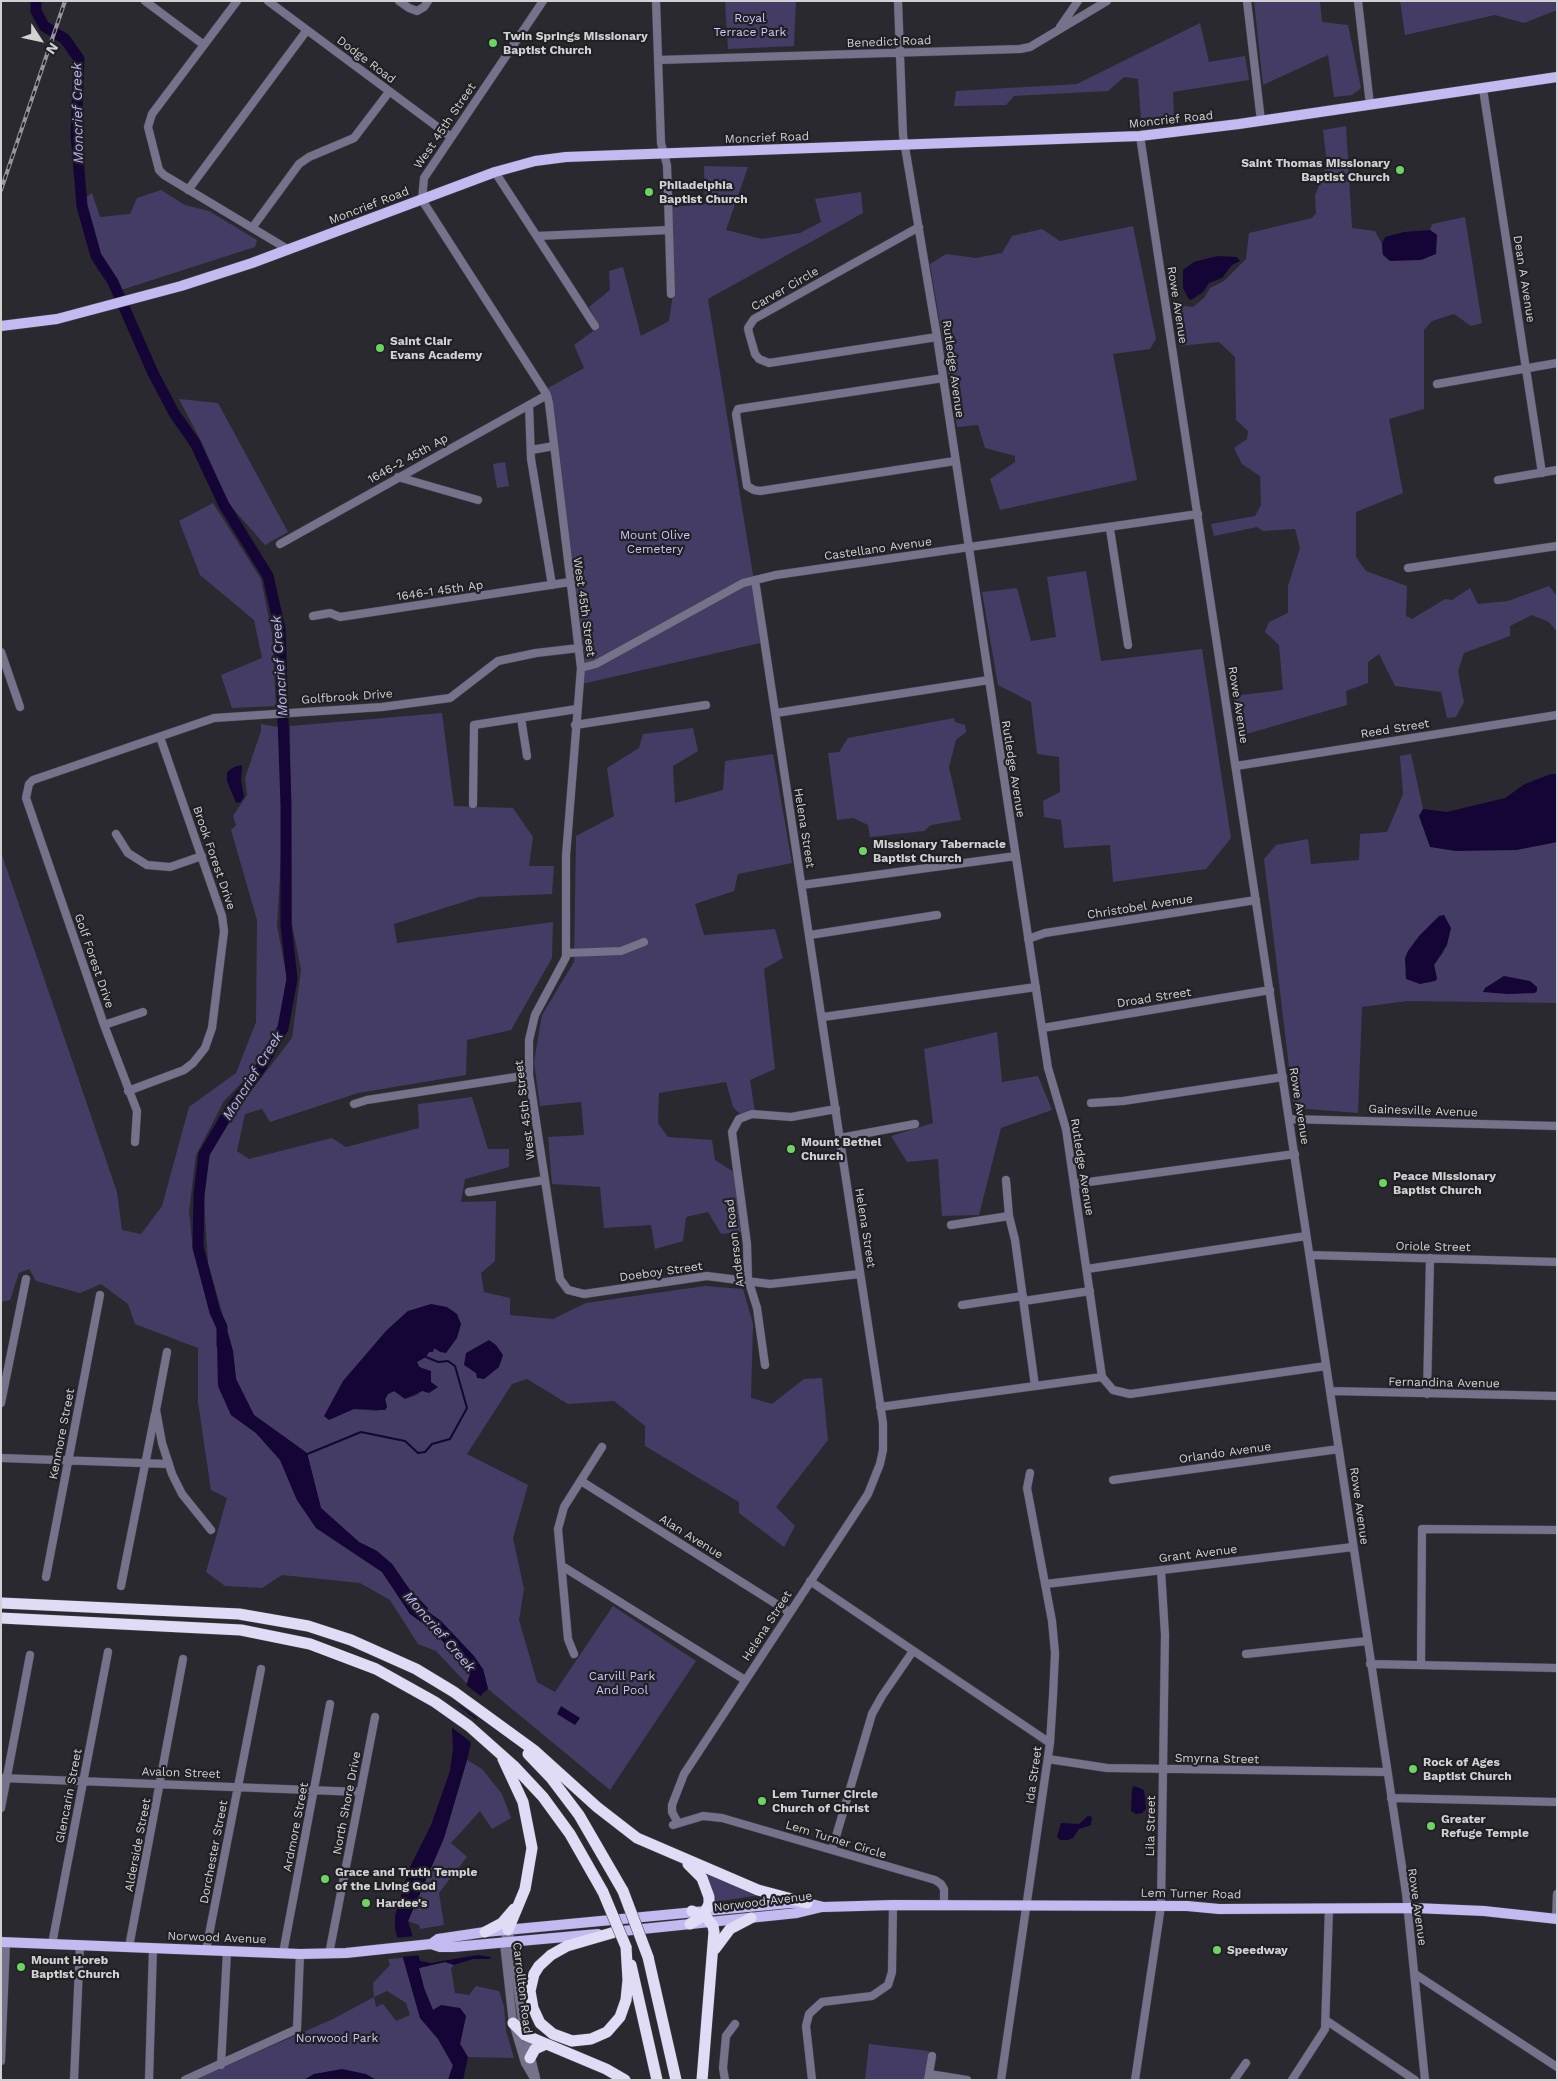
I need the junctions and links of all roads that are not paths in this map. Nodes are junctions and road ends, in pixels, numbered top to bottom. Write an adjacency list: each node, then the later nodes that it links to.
1 (145, 1): 15 (street)
2 (237, 1): 15 (street)
3 (268, 1): 14 (street, Dodge Road)
4 (399, 1): 5 (street)
5 (428, 1)
6 (543, 1): 24 (street, West 45th Street)
7 (656, 1): 17 (street)
8 (898, 1): 16 (street, Rutledge Avenue)
9 (1078, 1): 13 (street)
10 (1107, 1): 13 (street, Benedict Road)
11 (1247, 1): 22 (street)
12 (1358, 1): 21 (street)
13 (1059, 29): 16 (street, Benedict Road)
14 (307, 30): 20 (street, Dodge Road); 28 (street)
15 (204, 45): 28 (street)
16 (900, 52): 17 (street, Benedict Road); 25 (street, Rutledge Avenue)
17 (658, 60): 26 (street)
18 (1557, 77): 19 (main road, Moncrief Road)
19 (1483, 89): 21 (main road, Moncrief Road); 40 (street, Dean A Avenue)
20 (389, 92): 24 (street, Dodge Road); 31 (street)
21 (1370, 105): 22 (main road, Moncrief Road)
22 (1261, 121): 23 (main road, Moncrief Road)
23 (1140, 136): 25 (main road, Moncrief Road); 53 (street, Rowe Avenue)
24 (451, 137): 29 (street, West 45th Street)
25 (906, 146): 26 (main road, Moncrief Road); 30 (street, Rutledge Avenue)
26 (664, 154): 27 (main road, Moncrief Road); 32 (street)
27 (495, 172): 29 (main road, Moncrief Road); 33 (street)
28 (188, 190): 31 (street)
29 (422, 200): 34 (main road, Moncrief Road); 43 (street, West 45th Street)
30 (919, 227): 38 (street, Rutledge Avenue); 38 (street, Carver Circle)
31 (252, 228): 34 (street)
32 (668, 230): 33 (street); 35 (street)
33 (537, 236): 37 (street)
34 (289, 250): 36 (main road, Moncrief Road)
35 (671, 294)
36 (1, 326)
37 (595, 326)
38 (937, 337): 41 (street, Rutledge Avenue)
39 (1557, 363): 40 (street)
40 (1526, 368): 42 (street); 49 (street, Dean A Avenue)
41 (943, 378): 47 (street, Rutledge Avenue); 47 (street)
42 (1437, 384)
43 (547, 395): 44 (street, 1646-2 45th Ap); 45 (street, West 45th Street)
44 (529, 405): 46 (street); 50 (street, 1646-2 45th Ap)
45 (554, 446): 46 (street); 60 (street, West 45th Street)
46 (531, 450): 61 (street)
47 (955, 462): 57 (street, Rutledge Avenue)
48 (1557, 470): 49 (street)
49 (1542, 473): 51 (street)
50 (398, 477): 52 (street); 55 (street, 1646-2 45th Ap)
51 (1498, 480)
52 (478, 500)
53 (1198, 514): 54 (street, Castellano Avenue); 77 (street, Rowe Avenue)
54 (1110, 528): 57 (street, Castellano Avenue); 63 (street)
55 (280, 544)
56 (1557, 546): 58 (street)
57 (968, 547): 59 (street, Castellano Avenue); 67 (street, Rutledge Avenue)
58 (1408, 568)
59 (755, 580): 66 (street, Castellano Avenue); 71 (street, Helena Street)
60 (570, 582): 61 (street, 1646-1 45th Ap); 64 (street, West 45th Street)
61 (552, 585): 62 (street, 1646-1 45th Ap)
62 (313, 616)
63 (1128, 644)
64 (579, 648): 66 (street, West 45th Street); 75 (street, Golfbrook Drive)
65 (1, 652): 69 (street)
66 (581, 668): 70 (street, West 45th Street)
67 (988, 680): 71 (street); 82 (street, Rutledge Avenue)
68 (706, 705): 74 (street)
69 (20, 707)
70 (577, 709): 73 (street); 74 (street, West 45th Street)
71 (776, 713): 83 (street, Helena Street)
72 (1557, 715): 77 (street, Reed Street)
73 (521, 718): 76 (street); 79 (street)
74 (575, 725): 89 (street, West 45th Street)
75 (160, 737): 78 (street, Golfbrook Drive); 81 (street, Brook Forest Drive)
76 (526, 756)
77 (1236, 766): 84 (street, Rowe Avenue)
78 (26, 789): 94 (street, Golf Forest Drive)
79 (473, 804)
80 (116, 834): 81 (street)
81 (202, 856): 98 (street, Brook Forest Drive)
82 (1016, 856): 83 (street); 87 (street, Rutledge Avenue)
83 (802, 885): 86 (street, Helena Street)
84 (1256, 900): 87 (street, Christobel Avenue); 91 (street, Rowe Avenue)
85 (937, 914): 86 (street)
86 (810, 935): 93 (street, Helena Street)
87 (1028, 939): 90 (street, Rutledge Avenue)
88 (644, 942): 89 (street)
89 (566, 953): 96 (street, West 45th Street)
90 (1036, 987): 93 (street); 95 (street, Rutledge Avenue)
91 (1270, 990): 95 (street, Droad Street); 97 (street, Rowe Avenue)
92 (143, 1012): 94 (street)
93 (823, 1017): 101 (street, Helena Street)
94 (104, 1025): 98 (street, Golf Forest Drive)
95 (1042, 1028): 110 (street, Rutledge Avenue)
96 (529, 1075): 100 (street); 108 (street, West 45th Street)
97 (1283, 1077): 99 (street); 102 (street, Rowe Avenue)
98 (128, 1091): 106 (street, Golf Forest Drive)
99 (1092, 1103)
100 (354, 1104)
101 (836, 1109): 105 (street, Helena Street); 121 (street, Anderson Road)
102 (1289, 1119): 104 (street, Gainesville Avenue); 107 (street, Rowe Avenue)
103 (915, 1124): 105 (street)
104 (1557, 1126)
105 (840, 1138): 119 (street, Helena Street)
106 (135, 1142)
107 (1295, 1154): 110 (street); 114 (street, Rowe Avenue)
108 (545, 1180): 111 (street); 123 (street, West 45th Street)
109 (1006, 1180): 112 (street)
110 (1074, 1184): 118 (street, Rutledge Avenue)
111 (469, 1192)
112 (1009, 1216): 113 (street); 125 (street)
113 (950, 1225)
114 (1306, 1236): 115 (street, Rowe Avenue); 118 (street)
115 (1310, 1255): 116 (street, Oriole Street); 129 (street, Rowe Avenue)
116 (1430, 1258): 117 (street, Oriole Street); 133 (street)
117 (1557, 1262)
118 (1087, 1269): 122 (street, Rutledge Avenue)
119 (860, 1274): 121 (street, Doeboy Street); 136 (street, Helena Street)
120 (26, 1279): 135 (street)
121 (748, 1279): 123 (street, Doeboy Street); 128 (street, Anderson Road)
122 (1090, 1291): 125 (street); 130 (street, Rutledge Avenue)
123 (584, 1294)
124 (100, 1295): 141 (street, Kenmore Street)
125 (1023, 1298): 126 (street); 131 (street)
126 (962, 1305)
127 (167, 1352): 137 (street)
128 (765, 1365)
129 (1326, 1366): 130 (street); 132 (street, Rowe Avenue)
130 (1102, 1377): 131 (street)
131 (1035, 1386): 136 (street)
132 (1330, 1391): 133 (street, Fernandina Avenue); 139 (street, Rowe Avenue)
133 (1427, 1394): 134 (street, Fernandina Avenue)
134 (1557, 1396)
135 (1, 1403)
136 (880, 1407): 153 (street, Helena Street)
137 (156, 1410): 142 (street); 143 (street)
138 (602, 1447): 146 (street)
139 (1339, 1449): 145 (street, Orlando Avenue); 149 (street, Rowe Avenue)
140 (1, 1458): 141 (street)
141 (68, 1460): 142 (street); 152 (street, Kenmore Street)
142 (145, 1464): 143 (street); 155 (street)
143 (169, 1464): 147 (street)
144 (1030, 1473): 154 (street, Ida Street)
145 (1114, 1480)
146 (581, 1481): 150 (street); 157 (street, Alan Avenue)
147 (211, 1530)
148 (1557, 1530): 166 (street)
149 (1353, 1547): 151 (street, Grant Avenue); 159 (street, Rowe Avenue)
150 (562, 1566): 162 (street); 170 (street)
151 (1160, 1570): 154 (street, Grant Avenue); 177 (street, Lila Street)
152 (46, 1577)
153 (810, 1580): 157 (street, Helena Street); 160 (street)
154 (1046, 1584): 174 (street, Ida Street)
155 (121, 1586)
156 (1, 1603): 173 (highway)
157 (789, 1612): 170 (street, Helena Street)
158 (1, 1618): 175 (highway)
159 (1367, 1641): 163 (street); 167 (street, Rowe Avenue)
160 (913, 1651): 174 (street); 189 (street)
161 (108, 1652): 180 (street, Glencarin Street)
162 (574, 1654)
163 (1246, 1654)
164 (30, 1656): 179 (street)
165 (183, 1658): 181 (street, Alderside Street)
166 (1421, 1663): 167 (street); 168 (street)
167 (1370, 1664): 178 (street, Rowe Avenue)
168 (1557, 1668)
169 (261, 1669): 182 (street, Dorchester Street)
170 (745, 1680): 188 (street, Helena Street)
171 (330, 1704): 183 (street, Ardmore Street)
172 (375, 1716): 184 (street, North Shore Drive)
173 (486, 1716): 190 (highway); 241 (highway, bridge)
174 (1050, 1743): 176 (street, Ida Street)
175 (498, 1751): 192 (highway); 221 (highway, bridge)
176 (1048, 1759): 177 (street, Smyrna Street); 196 (street, Ida Street)
177 (1163, 1769): 178 (street, Smyrna Street); 197 (street, Lila Street)
178 (1387, 1772): 185 (street, Rowe Avenue)
179 (4, 1778): 180 (street, Avalon Street); 187 (street)
180 (83, 1780): 181 (street, Avalon Street); 210 (street, Glencarin Street)
181 (161, 1784): 182 (street, Avalon Street); 213 (street, Alderside Street)
182 (237, 1786): 183 (street, Avalon Street); 215 (street, Dorchester Street)
183 (314, 1790): 184 (street, Avalon Street); 217 (street, Ardmore Street)
184 (360, 1792): 219 (street, North Shore Drive)
185 (1391, 1798): 186 (street); 200 (street, Rowe Avenue)
186 (1557, 1802)
187 (1, 1808)
188 (675, 1824): 189 (street, Lem Turner Circle)
189 (832, 1850): 195 (street, Lem Turner Circle)
190 (679, 1857): 193 (highway); 201 (highway)
191 (1557, 1894): 203 (street)
192 (522, 1900): 205 (highway); 206 (highway)
193 (807, 1903): 198 (main road, Norwood Avenue); 201 (main road, Norwood Avenue)
194 (892, 1905): 195 (main road, Lem Turner Road); 198 (main road, Lem Turner Road); 244 (street)
195 (944, 1906): 196 (main road, Lem Turner Road)
196 (1026, 1906): 197 (main road, Lem Turner Road); 246 (street, Ida Street)
197 (1161, 1906): 199 (main road, Lem Turner Road); 247 (street, Lila Street)
198 (824, 1907): 202 (main road, Norwood Avenue)
199 (1328, 1908): 200 (main road, Lem Turner Road); 223 (street)
200 (1408, 1908): 203 (main road, Lem Turner Road); 222 (street, Rowe Avenue)
201 (703, 1914): 202 (main road, Norwood Avenue); 204 (highway); 205 (main road, Norwood Avenue); 220 (highway)
202 (751, 1918): 220 (highway)
203 (1556, 1919)
204 (690, 1924): 207 (main road, Norwood Avenue)
205 (508, 1930): 206 (main road, Norwood Avenue); 209 (street, Carrollton Road)
206 (485, 1932): 211 (main road, Norwood Avenue)
207 (615, 1932): 209 (main road, Norwood Avenue); 221 (highway)
208 (4, 1942): 210 (main road, Norwood Avenue); 230 (street)
209 (508, 1943): 211 (main road, Norwood Avenue); 224 (street, Carrollton Road); 226 (street, Carrollton Road)
210 (52, 1944): 212 (main road, Norwood Avenue)
211 (431, 1944): 219 (main road, Norwood Avenue)
212 (80, 1945): 213 (main road, Norwood Avenue); 235 (street)
213 (129, 1947): 214 (main road, Norwood Avenue)
214 (153, 1948): 215 (main road, Norwood Avenue); 236 (street)
215 (206, 1950): 216 (main road, Norwood Avenue)
216 (227, 1951): 217 (main road, Norwood Avenue); 232 (street)
217 (283, 1953): 218 (main road, Norwood Avenue)
218 (300, 1954): 219 (main road, Norwood Avenue); 232 (street)
219 (329, 1954)
220 (712, 1955): 242 (highway)
221 (628, 1960): 240 (highway)
222 (1415, 1974): 233 (street); 251 (street, Rowe Avenue)
223 (1326, 2021): 249 (street); 250 (street)
224 (513, 2023): 226 (highway); 238 (street, Carrollton Road)
225 (735, 2024): 243 (street)
226 (525, 2035): 227 (highway); 229 (street, Carrollton Road)
227 (546, 2044): 229 (highway); 239 (highway)
228 (932, 2056): 234 (street)
229 (530, 2058): 238 (street, Carrollton Road)
230 (1, 2061)
231 (1246, 2063): 248 (street)
232 (221, 2065): 237 (street)
233 (1557, 2067)
234 (929, 2077): 245 (street)
235 (74, 2080)
236 (148, 2080)
237 (185, 2080)
238 (536, 2080)
239 (625, 2080)
240 (658, 2080)
241 (676, 2080)
242 (702, 2080)
243 (725, 2080)
244 (812, 2080)
245 (967, 2080)
246 (1001, 2080)
247 (1135, 2080)
248 (1234, 2080)
249 (1292, 2080)
250 (1415, 2080)
251 (1425, 2080)

